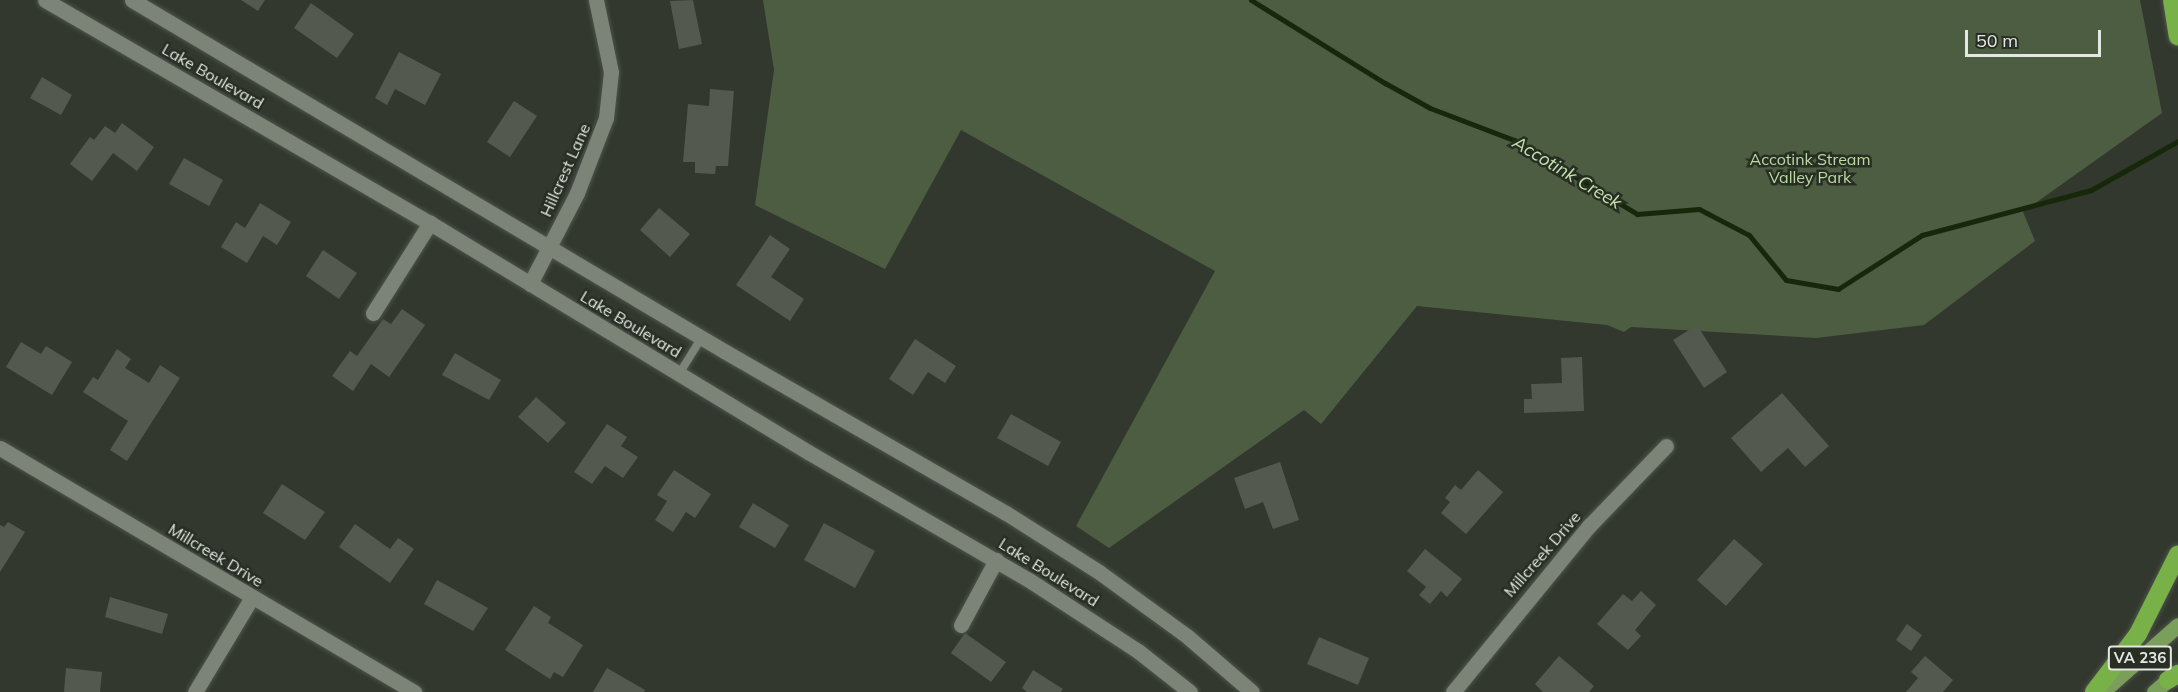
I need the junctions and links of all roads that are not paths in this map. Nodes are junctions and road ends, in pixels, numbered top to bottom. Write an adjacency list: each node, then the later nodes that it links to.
1 (45, 0): 6 (street, Lake Boulevard)
2 (132, 0): 7 (street, Lake Boulevard)
3 (596, 0): 7 (street, Hillcrest Lane)
4 (2172, 0): 5 (highway)
5 (2178, 37)
6 (430, 223): 8 (street, Lake Boulevard); 9 (street)
7 (550, 246): 8 (street, Hillcrest Lane); 10 (street, Lake Boulevard)
8 (530, 284): 11 (street, Lake Boulevard)
9 (373, 313)
10 (702, 337): 11 (lane); 22 (street, Lake Boulevard)
11 (679, 374): 15 (street, Lake Boulevard)
12 (1666, 446): 23 (street, Millcreek Drive)
13 (0, 448): 16 (street, Millcreek Drive)
14 (2178, 554): 24 (highway)
15 (996, 560): 17 (street); 21 (street, Lake Boulevard)
16 (252, 597): 19 (street); 20 (street, Millcreek Drive)
17 (961, 625)
18 (2178, 625): 25 (main road, VA 236)
19 (195, 692)
20 (414, 692)
21 (1190, 692)
22 (1252, 692)
23 (1453, 692)
24 (2094, 692)
25 (2102, 692)

